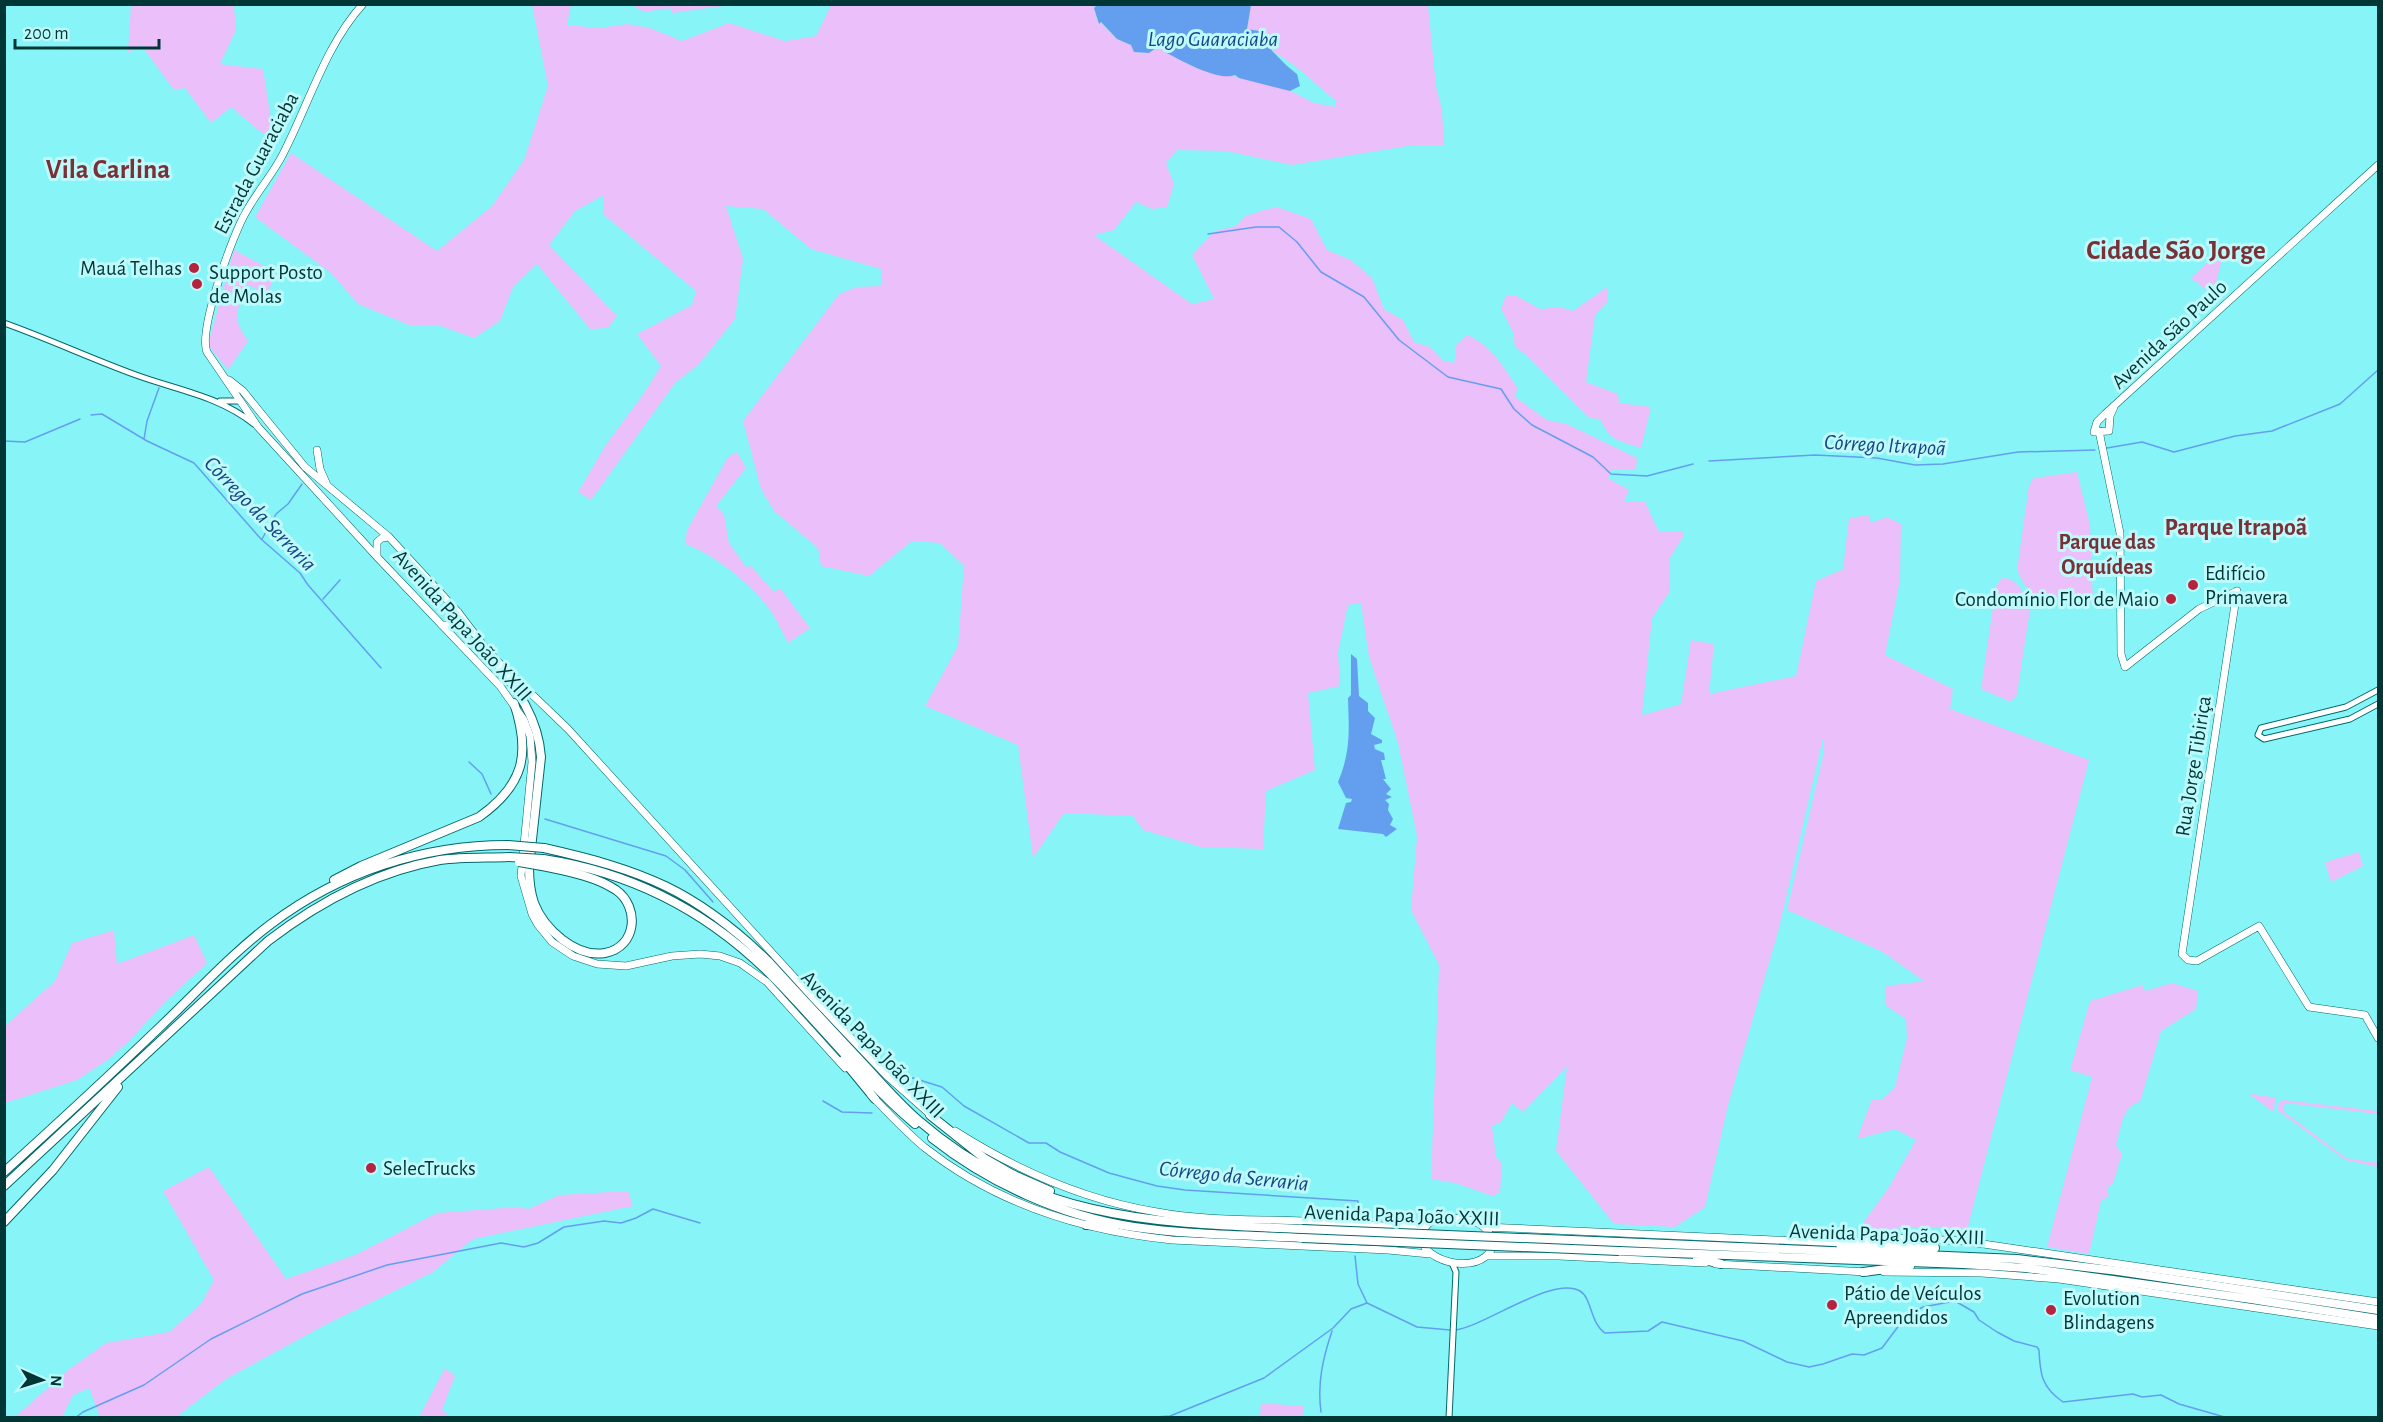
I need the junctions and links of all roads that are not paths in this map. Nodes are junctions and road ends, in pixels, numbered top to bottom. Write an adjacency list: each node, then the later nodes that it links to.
1 (363, 4): 4 (main road, Estrada Guaraciaba)
2 (2379, 165): 7 (main road, Avenida São Paulo)
3 (4, 323): 6 (street, Avenida Papa João XXIII)
4 (227, 378): 5 (main road, Avenida Papa João XXIII); 8 (main road, Avenida Papa João XXIII)
5 (238, 400): 6 (street, Avenida Papa João XXIII); 8 (main road); 9 (main road, Avenida Papa João XXIII)
6 (218, 401): 9 (street, Avenida Papa João XXIII)
7 (2114, 407): 10 (main road, Avenida São Paulo); 10 (main road, Avenida São Paulo)
8 (262, 414): 12 (main road, Avenida Papa João XXIII)
9 (258, 427): 14 (main road, Avenida Papa João XXIII)
10 (2096, 431): 26 (main road, Rua Jorge Tibiriça)
11 (317, 450): 13 (main road)
12 (312, 474): 13 (main road, Avenida Papa João XXIII); 14 (main road)
13 (328, 488): 15 (main road, Avenida Papa João XXIII)
14 (325, 501): 16 (main road, Avenida Papa João XXIII)
15 (389, 537): 16 (main road); 17 (main road, Avenida Papa João XXIII)
16 (378, 558): 18 (main road, Avenida Papa João XXIII)
17 (458, 612): 18 (main road); 19 (main road, Avenida Papa João XXIII)
18 (442, 625): 21 (main road, Avenida Papa João XXIII)
19 (490, 654): 23 (highway); 29 (main road, Avenida Papa João XXIII)
20 (2379, 690): 22 (street)
21 (514, 703): 24 (highway); 28 (main road, Avenida Papa João XXIII)
22 (2379, 704)
23 (543, 862): 25 (highway, Avenida Papa João XXIII); 27 (highway, bridge)
24 (294, 908): 30 (highway); 32 (highway, Avenida Papa João XXIII, bridge)
25 (820, 1028): 28 (highway); 36 (highway, Avenida Papa João XXIII)
26 (2379, 1038)
27 (132, 1067): 31 (highway); 33 (highway)
28 (875, 1099): 34 (main road, Avenida Papa João XXIII)
29 (930, 1115): 32 (highway); 35 (main road, Avenida Papa João XXIII)
30 (4, 1172)
31 (4, 1186)
32 (1113, 1214): 38 (highway, Avenida Papa João XXIII)
33 (4, 1222)
34 (1086, 1225): 36 (highway); 42 (main road, Avenida Papa João XXIII)
35 (1426, 1225): 37 (main road); 42 (main road)
36 (1131, 1226): 38 (highway, Avenida Papa João XXIII)
37 (1484, 1227): 39 (main road, Avenida Papa João XXIII); 43 (main road)
38 (1302, 1233): 40 (highway, Avenida Papa João XXIII, bridge)
39 (1840, 1244): 44 (highway); 51 (main road, Avenida Papa João XXIII)
40 (1619, 1247): 41 (highway, Avenida Papa João XXIII); 44 (highway, Avenida Papa João XXIII)
41 (1677, 1253): 44 (highway, Avenida Papa João XXIII); 47 (highway)
42 (1430, 1254): 45 (main road)
43 (1486, 1256): 46 (main road); 47 (main road, Avenida Papa João XXIII)
44 (1964, 1259): 49 (highway); 50 (highway, Avenida Papa João XXIII)
45 (1452, 1263): 46 (main road); 48 (street)
46 (1461, 1263): 48 (street)
47 (1721, 1264): 49 (main road, Avenida Papa João XXIII)
48 (1456, 1272): 55 (street)
49 (1863, 1272): 54 (main road, Avenida Papa João XXIII)
50 (2252, 1295): 52 (highway, Avenida Papa João XXIII); 53 (highway, Avenida Papa João XXIII)
51 (2379, 1302)
52 (2379, 1310)
53 (2379, 1319)
54 (2379, 1326)
55 (1449, 1418)

